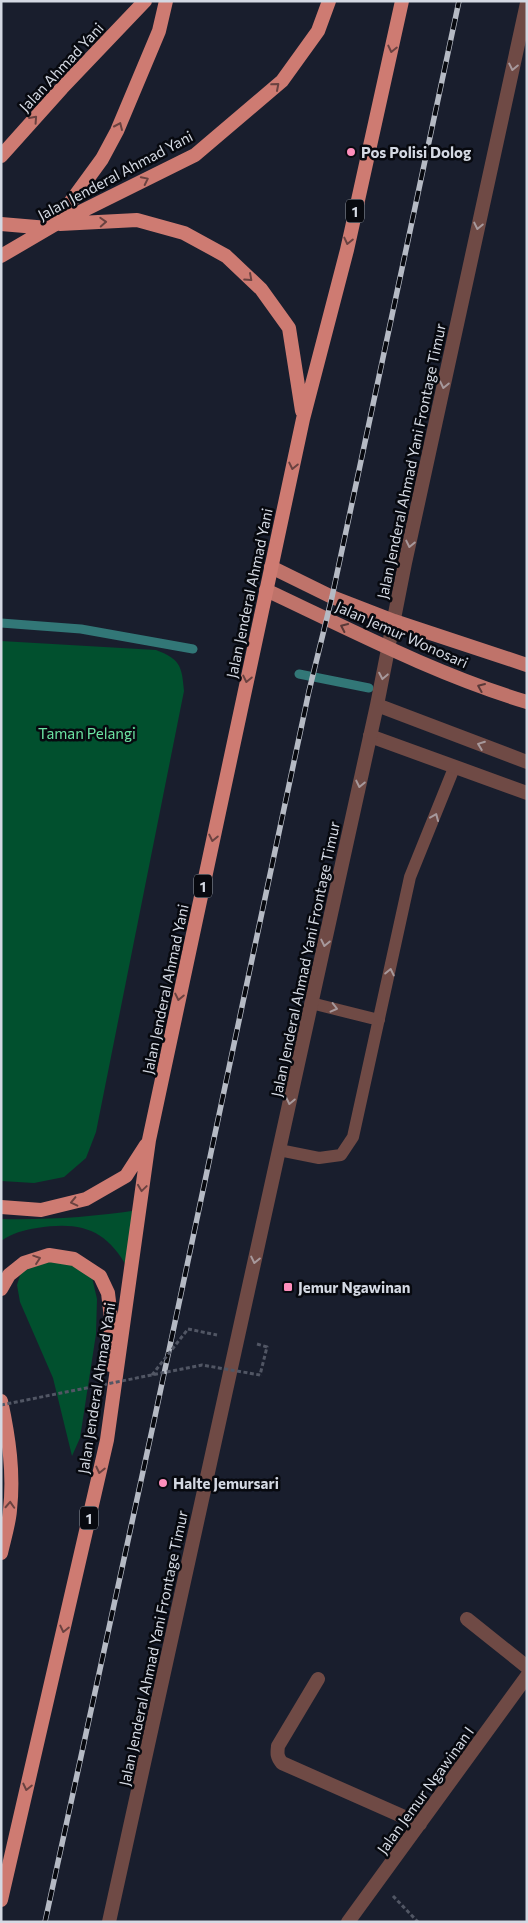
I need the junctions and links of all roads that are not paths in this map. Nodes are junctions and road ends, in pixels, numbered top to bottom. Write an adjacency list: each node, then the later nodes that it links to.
1 (145, 1): 6 (highway, Jalan Ahmad Yani, one-way to 1)
2 (166, 1): 8 (highway, one-way to 2)
3 (328, 1): 8 (highway, Jalan Jenderal Ahmad Yani, one-way to 3)
4 (402, 1): 10 (highway, Jalan Jenderal Ahmad Yani / 1, one-way to 10)
5 (527, 2): 13 (street, Jalan Jenderal Ahmad Yani Frontage Timur, one-way to 13)
6 (1, 156)
7 (1, 224): 8 (highway)
8 (51, 226): 9 (highway, Jalan Jenderal Ahmad Yani); 10 (highway, one-way to 10)
9 (1, 256)
10 (303, 419): 11 (highway, Jalan Jenderal Ahmad Yani / 1, one-way to 11)
11 (271, 567): 12 (highway, Jalan Jenderal Ahmad Yani / 1); 13 (main road, Jalan Jemur Wonosari)
12 (266, 590): 14 (main road, Jalan Jemur Wonosari, one-way to 12); 24 (highway, Jalan Jenderal Ahmad Yani / 1, one-way to 24)
13 (394, 622): 14 (street, Jalan Jenderal Ahmad Yani Frontage Timur); 15 (main road, Jalan Jemur Wonosari)
14 (388, 648): 16 (main road, Jalan Jemur Wonosari, one-way to 14); 17 (street, Jalan Jenderal Ahmad Yani Frontage Timur, one-way to 17)
15 (527, 665)
16 (527, 702)
17 (377, 705): 18 (street, Jalan Jenderal Ahmad Yani Frontage Timur); 19 (street, one-way to 17)
18 (370, 736): 20 (street); 22 (street, Jalan Jenderal Ahmad Yani Frontage Timur, one-way to 22)
19 (527, 762)
20 (454, 768): 21 (street); 23 (lane, one-way to 20)
21 (527, 793)
22 (311, 1003): 23 (lane, one-way to 23); 25 (street, Jalan Jenderal Ahmad Yani Frontage Timur, one-way to 25)
23 (379, 1020): 25 (lane)
24 (149, 1140): 26 (highway, one-way to 26); 29 (highway, Jalan Jenderal Ahmad Yani / 1, one-way to 29)
25 (279, 1150): 37 (street, Jalan Jenderal Ahmad Yani Frontage Timur, one-way to 37)
26 (1, 1207)
27 (1, 1289): 29 (highway, one-way to 29)
28 (1, 1403): 30 (highway, one-way to 28)
29 (107, 1440): 36 (highway, Jalan Jenderal Ahmad Yani / 1, one-way to 36)
30 (1, 1553)
31 (467, 1619): 32 (street)
32 (527, 1667)
33 (527, 1676): 35 (street, Jalan Jemur Ngawinan I)
34 (318, 1679): 35 (street)
35 (420, 1824): 38 (street, Jalan Jemur Ngawinan I)
36 (2, 1895)
37 (109, 1922)
38 (348, 1922)

